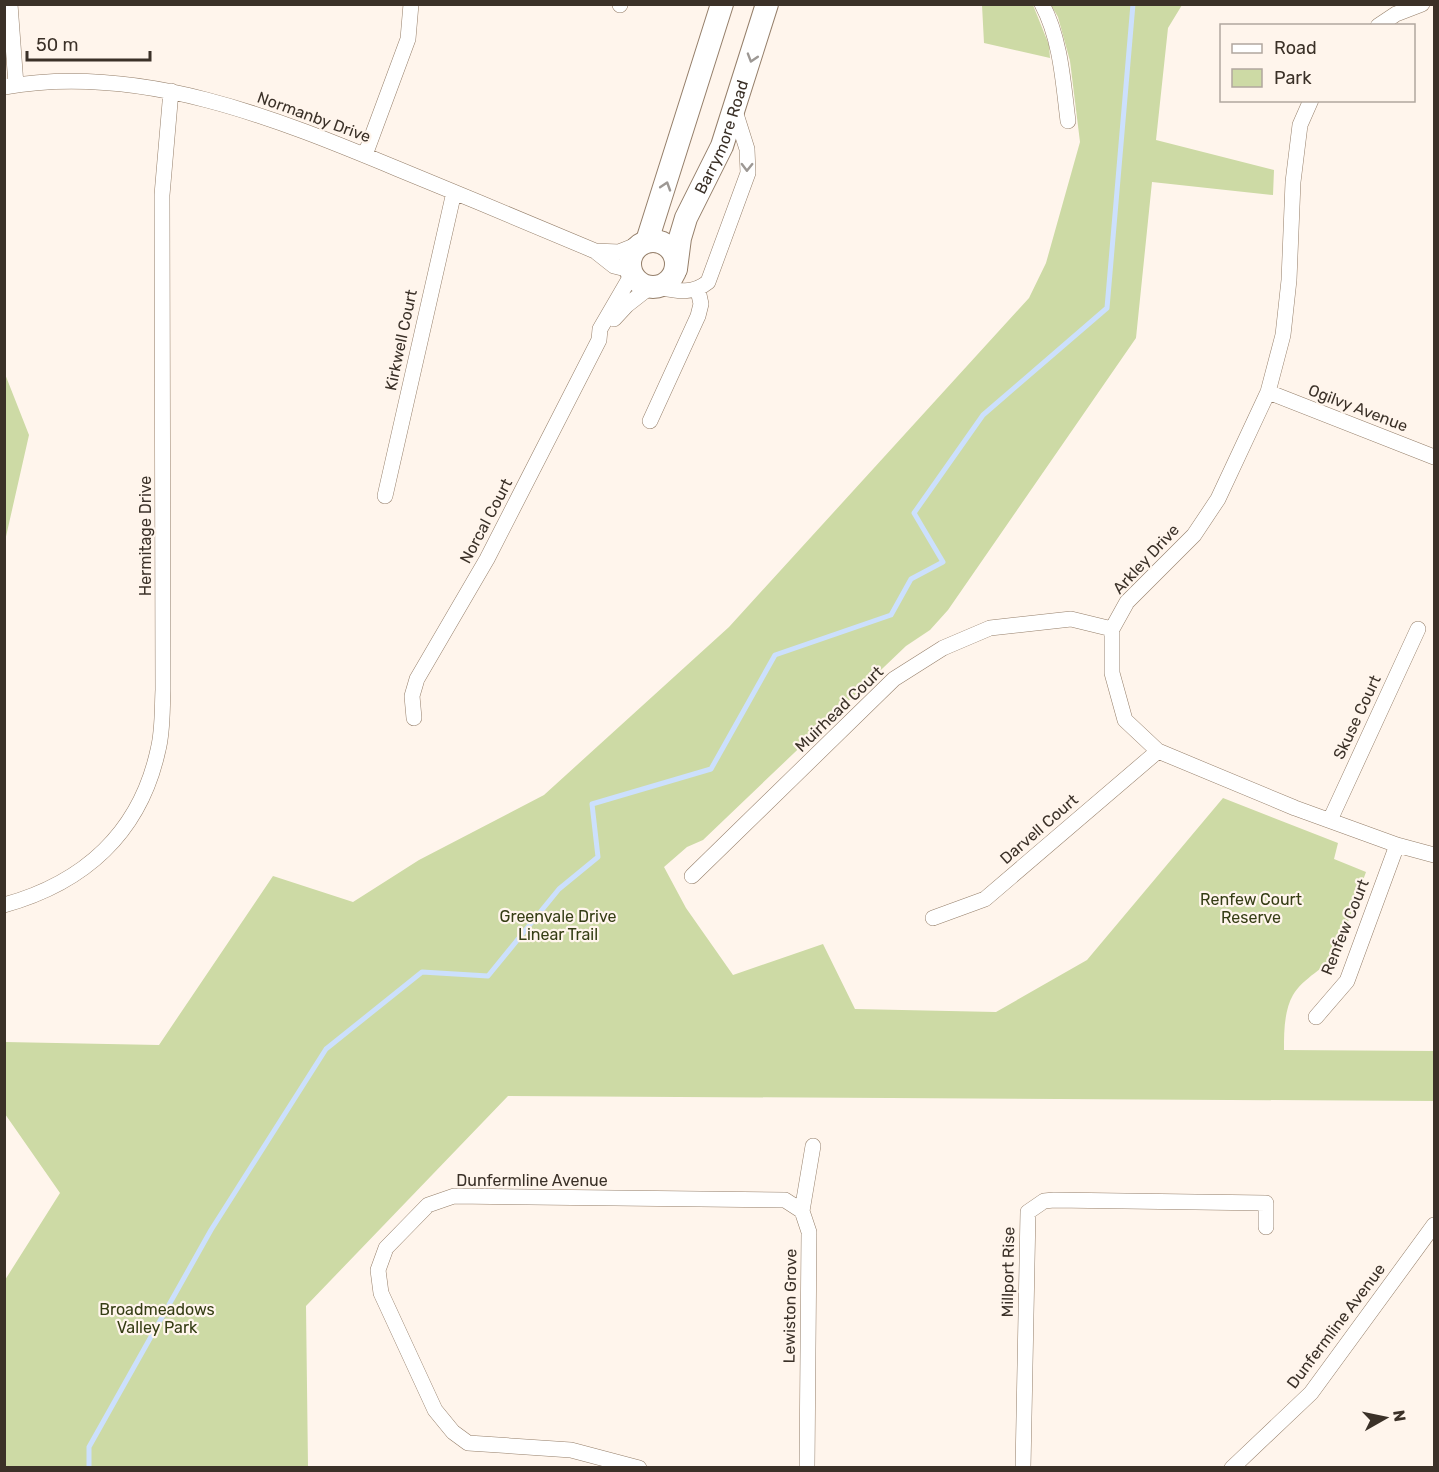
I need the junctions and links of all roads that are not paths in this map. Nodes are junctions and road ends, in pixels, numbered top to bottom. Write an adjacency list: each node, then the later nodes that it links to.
1 (10, 4): 8 (street)
2 (411, 4): 13 (street)
3 (722, 4): 15 (street, Barrymore Road, one-way to 3)
4 (767, 4): 11 (street, Barrymore Road, one-way to 11)
5 (1042, 4): 12 (street)
6 (1422, 4): 7 (street)
7 (1381, 24)
8 (10, 86): 9 (street, Normanby Drive)
9 (171, 92): 13 (street, Normanby Drive); 33 (street, Hermitage Drive)
10 (1310, 102): 21 (street, Arkley Drive)
11 (735, 111): 18 (street, Barrymore Road); 19 (street, one-way to 19)
12 (1068, 121)
13 (365, 155): 14 (street, Normanby Drive)
14 (454, 192): 16 (street, Normanby Drive); 24 (street, Kirkwell Court)
15 (645, 242): 16 (street, Normanby Drive); 17 (street, Barrymore Road); 18 (street)
16 (595, 251): 17 (street, Normanby Drive)
17 (631, 272): 18 (street); 20 (street, Norcal Court)
18 (664, 283): 19 (street); 20 (street, Norcal Court)
19 (698, 290): 22 (street)
20 (599, 339): 27 (street, Norcal Court)
21 (1268, 392): 23 (street, Ogilvy Avenue); 25 (street, Arkley Drive)
22 (650, 421)
23 (1434, 458)
24 (385, 496)
25 (1112, 629): 28 (street, Arkley Drive); 32 (street, Muirhead Court)
26 (1418, 629): 29 (street, Skuse Court)
27 (414, 718)
28 (1158, 751): 29 (street, Arkley Drive); 34 (street, Darvell Court)
29 (1329, 820): 30 (street, Arkley Drive)
30 (1397, 845): 31 (street, Arkley Drive); 35 (street, Renfew Court)
31 (1434, 855)
32 (692, 876)
33 (4, 905)
34 (933, 918)
35 (1316, 1017)
36 (813, 1146): 37 (street, Lewiston Grove)
37 (802, 1211): 40 (street, Dunfermline Avenue); 41 (street, Lewiston Grove)
38 (1434, 1225): 43 (street, Dunfermline Avenue)
39 (1266, 1227): 42 (street, Millport Rise)
40 (639, 1467)
41 (807, 1467)
42 (1023, 1467)
43 (1232, 1467)

